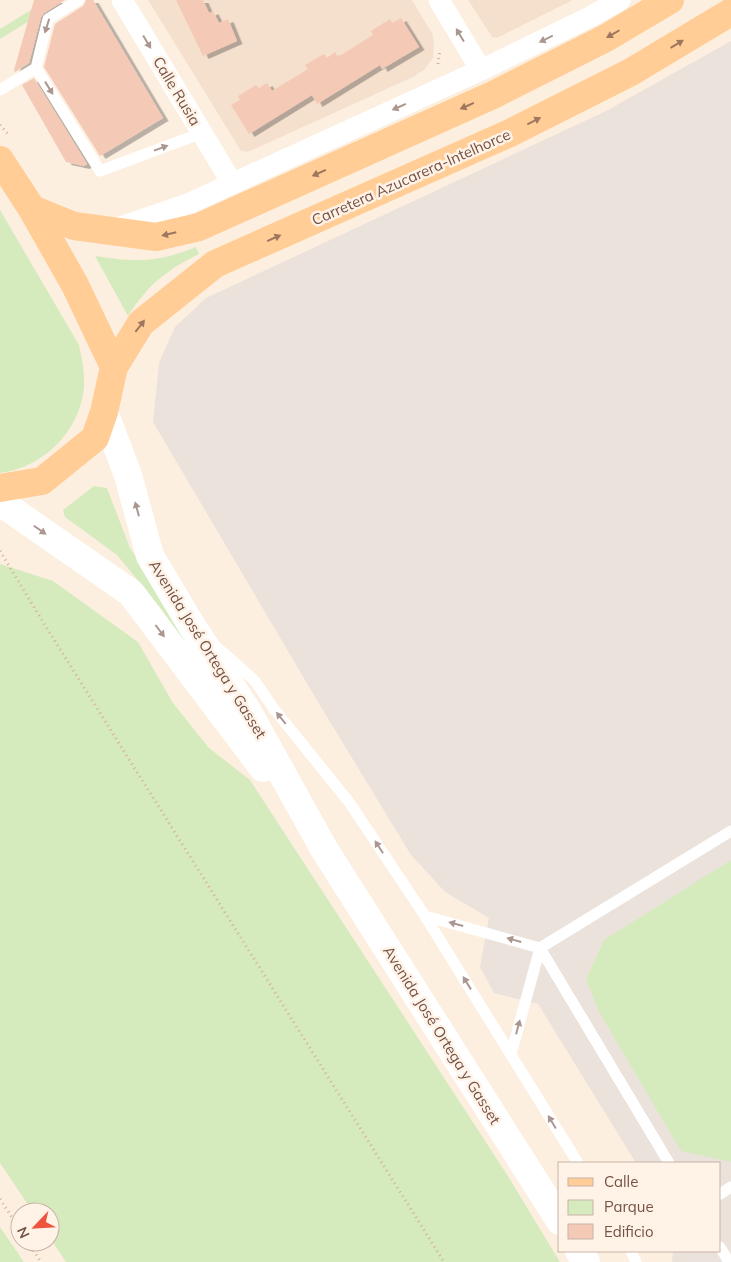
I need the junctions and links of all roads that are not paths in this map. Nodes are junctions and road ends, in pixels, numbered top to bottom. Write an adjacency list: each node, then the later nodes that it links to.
1 (79, 0): 7 (lane, one-way to 7)
2 (122, 0): 10 (street, Calle Rusia, one-way to 10)
3 (439, 0): 8 (street, one-way to 3)
4 (620, 0): 8 (street, one-way to 8)
5 (670, 0): 14 (main road, one-way to 14)
6 (731, 12): 15 (main road, Carretera Azucarera-Intelhorce, one-way to 6)
7 (36, 68): 9 (lane); 10 (lane, one-way to 10)
8 (480, 70): 12 (street, one-way to 12)
9 (0, 90)
10 (202, 133): 12 (street, Calle Rusia)
11 (6, 149): 13 (main road)
12 (232, 183): 14 (street)
13 (32, 209): 14 (main road); 15 (main road)
14 (112, 230)
15 (114, 367): 16 (main road, Carretera Azucarera-Intelhorce)
16 (104, 412): 17 (main road, Carretera Azucarera-Intelhorce); 19 (main road, Avenida José Ortega y Gasset, one-way to 16)
17 (0, 488)
18 (0, 502): 21 (main road, Avenida José Ortega y Gasset, one-way to 21)
19 (190, 623): 21 (main road, Avenida José Ortega y Gasset); 22 (lane, one-way to 19)
20 (731, 831): 23 (lane)
21 (324, 849): 27 (main road, Avenida José Ortega y Gasset)
22 (425, 916): 23 (lane, one-way to 22); 24 (lane, one-way to 22)
23 (540, 948): 24 (lane, one-way to 23); 26 (lane)
24 (511, 1054): 25 (lane, one-way to 24)
25 (577, 1162)
26 (668, 1162)
27 (558, 1218)
28 (721, 1249): 29 (lane)
29 (729, 1262)

